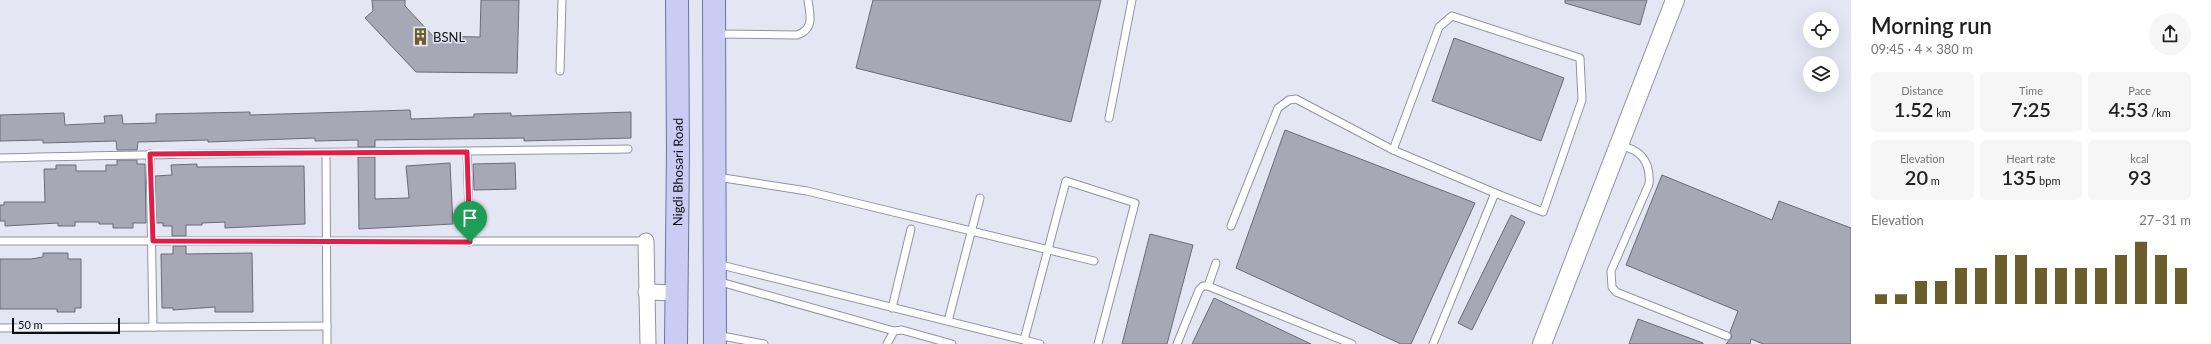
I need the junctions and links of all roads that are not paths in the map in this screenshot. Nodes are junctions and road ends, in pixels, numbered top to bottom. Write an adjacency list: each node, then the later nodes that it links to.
1 (562, 0): 8 (lane)
2 (677, 0): 34 (main road, Nigdi Bhosari Road)
3 (714, 0): 7 (main road)
4 (808, 0): 7 (lane)
5 (1132, 0): 9 (lane)
6 (1675, 0): 10 (street)
7 (714, 34): 17 (main road)
8 (560, 71)
9 (1109, 118)
10 (1618, 145): 41 (lane); 55 (street)
11 (628, 149): 13 (lane)
12 (1393, 150): 18 (lane); 18 (lane); 20 (lane)
13 (467, 152): 15 (lane); 26 (lane)
14 (150, 154): 15 (lane); 16 (lane); 24 (lane)
15 (326, 154): 25 (lane)
16 (0, 158)
17 (714, 176): 22 (lane); 31 (main road)
18 (1495, 193): 54 (lane)
19 (980, 198): 22 (lane)
20 (1231, 226)
21 (911, 229): 35 (lane)
22 (971, 231): 28 (lane); 36 (lane)
23 (0, 241): 24 (lane)
24 (153, 241): 25 (lane); 38 (lane)
25 (327, 242): 26 (lane); 37 (lane)
26 (470, 242): 27 (lane)
27 (646, 242): 33 (street)
28 (1048, 250): 29 (lane); 43 (lane); 51 (lane)
29 (1094, 261)
30 (1216, 263): 32 (lane)
31 (714, 272): 35 (lane); 40 (lane); 42 (main road)
32 (1208, 286): 52 (lane); 53 (lane)
33 (646, 292): 34 (street); 45 (street)
34 (676, 293): 46 (main road, Nigdi Bhosari Road)
35 (892, 308): 36 (lane)
36 (948, 321): 43 (lane)
37 (327, 326): 38 (lane); 44 (lane)
38 (153, 327): 39 (lane)
39 (0, 328)
40 (894, 332): 48 (lane); 49 (lane)
41 (1727, 336)
42 (715, 339): 47 (lane)
43 (1024, 340): 50 (lane)
44 (327, 344)
45 (648, 344)
46 (676, 344)
47 (764, 344)
48 (887, 344)
49 (952, 344)
50 (1040, 344)
51 (1098, 344)
52 (1177, 344)
53 (1352, 344)
54 (1433, 344)
55 (1542, 344)

